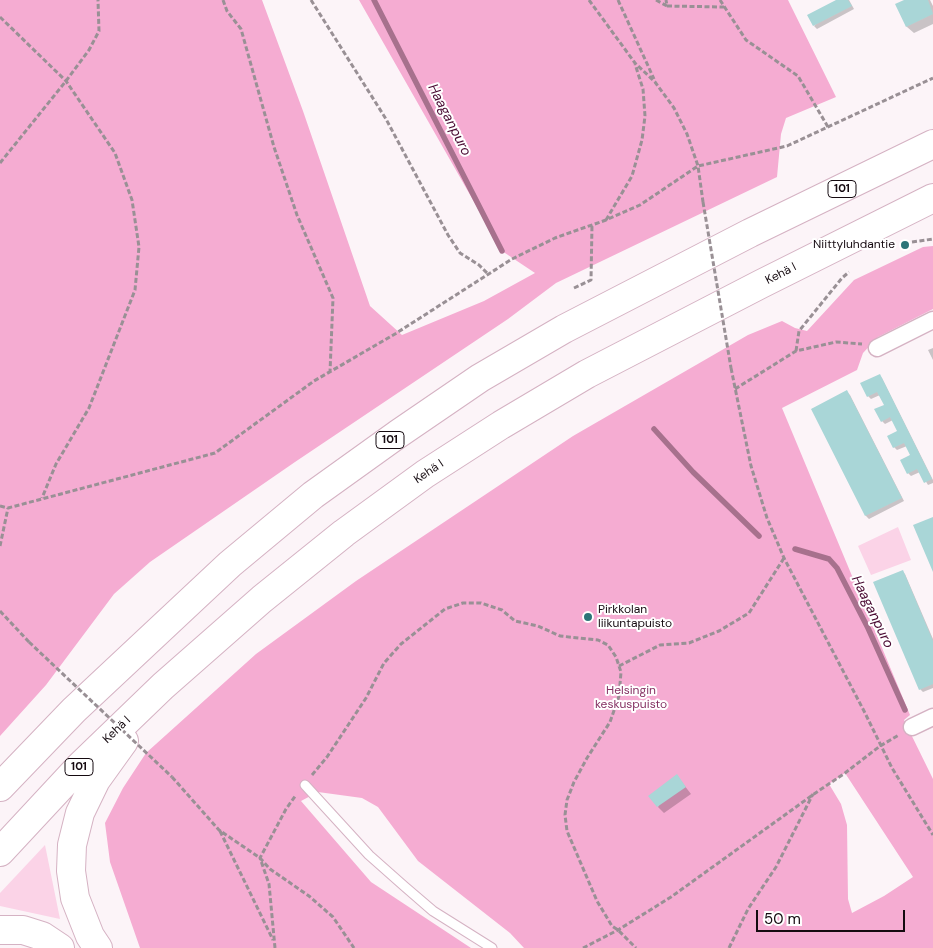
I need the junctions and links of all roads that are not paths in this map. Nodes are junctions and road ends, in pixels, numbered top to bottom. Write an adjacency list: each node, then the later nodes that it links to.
1 (933, 144): 6 (highway, 101)
2 (933, 198): 5 (highway, Kehä I / 101)
3 (933, 320): 4 (street)
4 (877, 348)
5 (163, 686): 12 (highway, Kehä I / 101); 15 (highway)
6 (74, 710): 9 (highway); 11 (highway, 101)
7 (933, 716): 8 (street)
8 (912, 727)
9 (0, 768)
10 (305, 785): 16 (lane)
11 (0, 787)
12 (0, 852)
13 (0, 930): 14 (highway)
14 (60, 948)
15 (98, 948)
16 (492, 948)

